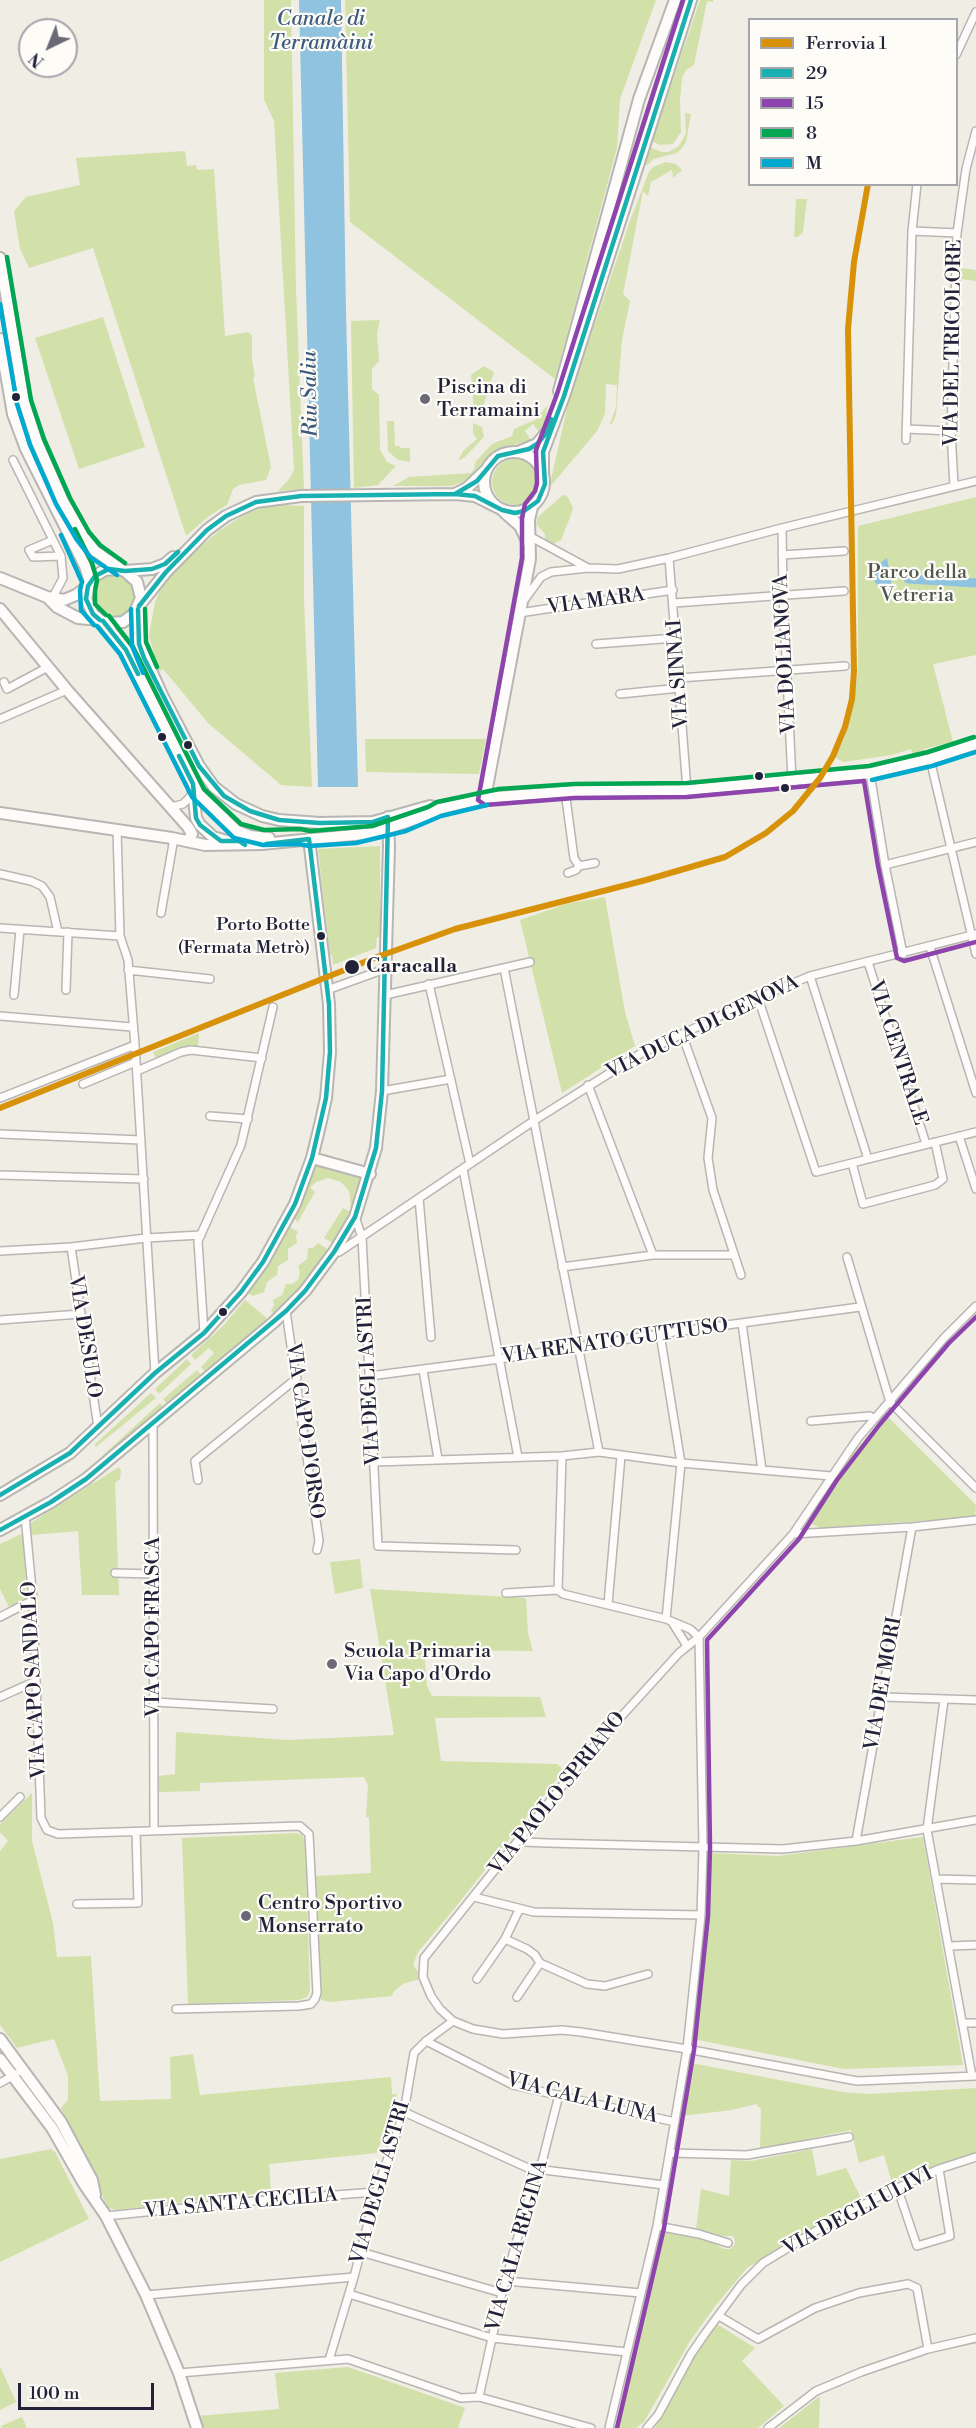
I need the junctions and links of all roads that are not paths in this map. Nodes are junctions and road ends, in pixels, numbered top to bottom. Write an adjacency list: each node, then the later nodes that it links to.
1 (675, 0): 14 (street)
2 (691, 0): 17 (street)
3 (976, 12): 4 (street)
4 (958, 53)
5 (976, 131): 8 (street, VIA DEL TRICOLORE)
6 (917, 186): 7 (street)
7 (912, 231): 8 (street); 11 (street)
8 (957, 233): 12 (street, VIA DEL TRICOLORE)
9 (0, 258): 30 (street)
10 (0, 339): 37 (street)
11 (906, 429): 12 (street); 13 (street)
12 (951, 431): 19 (street, VIA DEL TRICOLORE)
13 (906, 440)
14 (518, 452): 16 (street); 17 (street)
15 (13, 460): 25 (street)
16 (486, 471): 20 (street); 22 (street)
17 (543, 474): 21 (street)
18 (976, 481): 19 (street)
19 (954, 486): 23 (street)
20 (454, 494): 22 (street); 26 (street)
21 (532, 507): 22 (street); 24 (street)
22 (499, 508): 32 (street)
23 (782, 528): 28 (street, VIA DOLIANOVA); 31 (street)
24 (531, 537): 32 (street); 33 (street)
25 (53, 540): 29 (street); 29 (street)
26 (188, 547): 35 (street); 43 (street)
27 (844, 551): 28 (street)
28 (782, 555): 40 (street, VIA DOLIANOVA)
29 (61, 556): 41 (street)
30 (105, 558): 34 (street); 35 (street)
31 (669, 558): 33 (street); 38 (street, VIA SINNAI)
32 (530, 559): 44 (street)
33 (588, 568): 44 (street)
34 (123, 570): 35 (street); 37 (street); 43 (street)
35 (145, 570)
36 (0, 578): 41 (street)
37 (89, 584): 41 (street); 46 (street)
38 (673, 591): 42 (street, VIA SINNAI); 44 (street, VIA MARA)
39 (844, 591): 40 (street)
40 (783, 595): 42 (street); 51 (street, VIA DOLIANOVA)
41 (50, 597): 46 (street)
42 (674, 603): 47 (street, VIA SINNAI)
43 (138, 608): 46 (street); 69 (street)
44 (520, 608): 65 (street)
45 (0, 609): 50 (street)
46 (101, 620): 62 (street)
47 (676, 638): 48 (street); 52 (street, VIA SINNAI)
48 (596, 644)
49 (845, 666): 51 (street)
50 (48, 667): 53 (street); 55 (street)
51 (786, 670): 52 (street); 61 (street, VIA DOLIANOVA)
52 (680, 678): 54 (street, VIA SINNAI)
53 (4, 682)
54 (680, 688): 56 (street); 63 (street, VIA SINNAI)
55 (67, 690): 57 (street); 66 (street)
56 (620, 694)
57 (0, 719)
58 (976, 744): 59 (street)
59 (930, 759): 60 (street); 79 (street)
60 (870, 773): 61 (street); 82 (street)
61 (792, 780): 63 (street)
62 (193, 789): 66 (street); 70 (street); 75 (street)
63 (687, 790): 64 (street)
64 (565, 791): 65 (street); 81 (street)
65 (485, 798): 67 (street)
66 (171, 807): 73 (street)
67 (439, 809): 69 (street); 71 (street)
68 (0, 813): 72 (street)
69 (388, 817): 71 (street)
70 (196, 818): 73 (street); 78 (street)
71 (389, 828): 75 (street); 98 (street)
72 (117, 829): 74 (street); 91 (street)
73 (189, 830): 74 (street); 76 (street)
74 (174, 838): 76 (street); 85 (street)
75 (309, 839): 78 (street); 104 (street)
76 (188, 841): 78 (street)
77 (976, 842): 79 (street)
78 (245, 845)
79 (951, 848): 82 (street); 90 (street)
80 (595, 863): 81 (street)
81 (579, 866): 83 (street)
82 (885, 866): 93 (street)
83 (568, 873)
84 (0, 874): 88 (street)
85 (161, 913)
86 (0, 928): 87 (street)
87 (20, 930): 88 (street); 105 (street)
88 (58, 932): 89 (street)
89 (68, 932): 91 (street); 103 (street)
90 (974, 935): 92 (street, VIA DUCA DI GENOVA); 94 (street)
91 (120, 936): 99 (street)
92 (930, 947): 93 (street, VIA DUCA DI GENOVA); 120 (street)
93 (903, 954): 96 (street, VIA DUCA DI GENOVA)
94 (976, 954)
95 (530, 962): 97 (street)
96 (868, 963): 100 (street, VIA DUCA DI GENOVA); 130 (street, VIA CENTRALE)
97 (504, 968): 102 (street); 124 (street)
98 (385, 969): 104 (street); 106 (street)
99 (128, 970): 101 (street); 110 (street)
100 (810, 976): 107 (street, VIA DUCA DI GENOVA); 132 (street)
101 (210, 979)
102 (429, 984): 106 (street); 116 (street)
103 (66, 990)
104 (327, 990): 131 (street)
105 (14, 995)
106 (385, 995): 119 (street)
107 (758, 998): 111 (street, VIA DUCA DI GENOVA); 133 (street)
108 (273, 1007): 113 (street)
109 (0, 1016): 110 (street)
110 (132, 1028): 112 (street)
111 (682, 1034): 118 (street, VIA DUCA DI GENOVA); 148 (street)
112 (135, 1045): 114 (street); 121 (street)
113 (262, 1058): 115 (street); 123 (street)
114 (136, 1062): 115 (street); 117 (street)
115 (137, 1071): 128 (street)
116 (451, 1079): 119 (street); 134 (street)
117 (83, 1084)
118 (588, 1085): 124 (street, VIA DUCA DI GENOVA); 147 (street)
119 (382, 1091): 135 (street)
120 (976, 1093)
121 (0, 1098)
122 (210, 1116): 123 (street)
123 (248, 1119): 141 (street)
124 (535, 1120): 134 (street, VIA DUCA DI GENOVA); 150 (street)
125 (976, 1132): 127 (street)
126 (0, 1134): 128 (street)
127 (959, 1136): 129 (street); 138 (street)
128 (141, 1140): 137 (street)
129 (935, 1142): 130 (street); 133 (street)
130 (926, 1144): 132 (street)
131 (312, 1158): 135 (street); 158 (street)
132 (868, 1159): 133 (street)
133 (852, 1163)
134 (467, 1167): 139 (street, VIA DUCA DI GENOVA); 162 (street)
135 (370, 1174): 140 (street)
136 (0, 1175): 137 (street)
137 (144, 1179): 143 (street)
138 (976, 1189)
139 (419, 1198): 142 (street, VIA DUCA DI GENOVA); 160 (street)
140 (355, 1217): 142 (street, VIA DEGLI ASTRI); 146 (street)
141 (201, 1235): 143 (street); 158 (street)
142 (362, 1237): 146 (street, VIA DUCA DI GENOVA); 165 (street, VIA DEGLI ASTRI)
143 (146, 1238): 144 (street); 164 (street)
144 (71, 1247): 145 (street); 155 (street, VIA DESULO)
145 (0, 1251)
146 (334, 1252): 154 (street)
147 (653, 1255): 148 (street); 150 (street)
148 (734, 1255): 151 (street)
149 (847, 1257): 152 (street)
150 (562, 1267): 161 (street)
151 (741, 1275)
152 (860, 1306): 157 (street, VIA RENATO GUTTUSO); 167 (street)
153 (976, 1306): 167 (street, VIA PAOLO SPRIANO)
154 (286, 1311): 166 (street, VIA CAPO D'ORSO); 170 (street)
155 (80, 1314): 156 (street); 171 (street, VIA DESULO)
156 (0, 1320)
157 (742, 1323): 159 (street, VIA RENATO GUTTUSO); 179 (street)
158 (204, 1333): 164 (street)
159 (660, 1334): 161 (street, VIA RENATO GUTTUSO); 178 (street)
160 (431, 1337)
161 (579, 1347): 162 (street, VIA RENATO GUTTUSO); 172 (street)
162 (500, 1359): 163 (street, VIA RENATO GUTTUSO); 175 (street)
163 (423, 1370): 165 (street, VIA RENATO GUTTUSO); 176 (street)
164 (155, 1373): 171 (street)
165 (370, 1376): 177 (street, VIA DEGLI ASTRI)
166 (297, 1378): 181 (street); 189 (street, VIA CAPO D'ORSO)
167 (890, 1402): 168 (street, VIA PAOLO SPRIANO); 182 (street)
168 (874, 1419): 169 (street); 180 (street, VIA PAOLO SPRIANO)
169 (811, 1421)
170 (153, 1423): 184 (street); 192 (street, VIA CAPO FRASCA)
171 (98, 1427): 183 (street)
172 (599, 1452): 173 (street); 174 (street)
173 (562, 1456): 175 (street); 193 (street)
174 (621, 1456): 178 (street); 196 (street)
175 (518, 1457): 176 (street)
176 (438, 1459): 177 (street)
177 (375, 1462): 190 (street, VIA DEGLI ASTRI)
178 (681, 1463): 179 (street); 198 (street)
179 (762, 1470): 180 (street)
180 (831, 1476): 188 (street, VIA PAOLO SPRIANO)
181 (198, 1480)
182 (976, 1488)
183 (0, 1495)
184 (25, 1516): 187 (street); 195 (street, VIA CAPO SANDALO)
185 (976, 1520): 186 (street)
186 (912, 1527): 188 (street); 203 (street, VIA DEI MORI)
187 (0, 1530)
188 (793, 1534): 199 (street, VIA PAOLO SPRIANO)
189 (317, 1550)
190 (516, 1550)
191 (115, 1573): 192 (street)
192 (154, 1574): 206 (street, VIA CAPO FRASCA)
193 (558, 1590): 194 (street); 196 (street)
194 (506, 1593)
195 (33, 1600): 197 (street); 201 (street, VIA CAPO SANDALO)
196 (608, 1604): 198 (street)
197 (0, 1617)
198 (669, 1620): 199 (street); 200 (street)
199 (699, 1637): 200 (street, VIA PAOLO SPRIANO); 216 (street)
200 (687, 1646): 214 (street, VIA PAOLO SPRIANO)
201 (36, 1681): 202 (street); 213 (street, VIA CAPO SANDALO)
202 (0, 1697)
203 (883, 1697): 204 (street); 215 (street, VIA DEI MORI)
204 (944, 1700): 205 (street); 211 (street)
205 (976, 1700)
206 (155, 1702): 207 (street); 212 (street, VIA CAPO FRASCA)
207 (273, 1709)
208 (20, 1797): 209 (street)
209 (0, 1817)
210 (976, 1820): 211 (street)
211 (927, 1830): 215 (street); 217 (street)
212 (154, 1831): 213 (street); 230 (street)
213 (136, 1832): 220 (street)
214 (521, 1839): 216 (street); 219 (street, VIA PAOLO SPRIANO)
215 (856, 1841): 216 (street)
216 (703, 1848): 222 (street)
217 (937, 1880): 218 (street); 225 (street)
218 (976, 1880)
219 (474, 1897): 221 (street); 231 (street, VIA PAOLO SPRIANO)
220 (77, 1904)
221 (519, 1910): 222 (street); 223 (street)
222 (701, 1915): 236 (street)
223 (505, 1939): 226 (street); 228 (street)
224 (976, 1945): 225 (street)
225 (950, 1946): 233 (street)
226 (540, 1963): 227 (street); 229 (street)
227 (648, 1974)
228 (477, 1979)
229 (517, 1997)
230 (176, 2009)
231 (453, 2021): 235 (street, VIA DEGLI ASTRI); 236 (street)
232 (976, 2023): 233 (street)
233 (963, 2024): 240 (street)
234 (0, 2039): 238 (street)
235 (426, 2041): 242 (street, VIA CALA LUNA); 243 (street, VIA DEGLI ASTRI)
236 (687, 2049): 240 (street); 244 (street)
237 (0, 2059): 239 (street)
238 (23, 2070): 239 (street); 253 (street)
239 (12, 2076): 241 (street); 253 (street)
240 (974, 2076)
241 (0, 2083)
242 (559, 2096): 244 (street, VIA CALA LUNA); 248 (street, VIA CALA REGINA)
243 (404, 2112): 248 (street); 252 (street, VIA DEGLI ASTRI)
244 (675, 2122): 246 (street)
245 (849, 2137): 246 (street)
246 (670, 2152): 250 (street)
247 (976, 2157): 249 (street, VIA DEGLI ULIVI)
248 (537, 2169): 250 (street); 259 (street, VIA CALA REGINA)
249 (939, 2169): 251 (street, VIA DEGLI ULIVI); 251 (street)
250 (664, 2185): 255 (street)
251 (897, 2187): 264 (street, VIA DEGLI ULIVI)
252 (376, 2192): 254 (street, VIA SANTA CECILIA); 257 (street, VIA DEGLI ASTRI)
253 (95, 2199): 254 (street)
254 (106, 2216): 263 (street)
255 (657, 2226): 256 (street); 261 (street)
256 (728, 2243)
257 (361, 2252): 258 (street, VIA DEGLI ASTRI); 260 (street)
258 (354, 2277): 262 (street, VIA DEGLI ASTRI); 263 (street)
259 (506, 2281): 260 (street, VIA CALA REGINA); 261 (street)
260 (502, 2293): 265 (street, VIA CALA REGINA)
261 (641, 2293): 268 (street)
262 (350, 2294): 265 (street); 269 (street, VIA DEGLI ASTRI)
263 (146, 2295): 270 (street)
264 (718, 2316): 267 (street); 275 (street, VIA DEGLI ULIVI)
265 (492, 2338): 268 (street); 271 (street, VIA CALA REGINA)
266 (976, 2338): 267 (street)
267 (928, 2349): 276 (street)
268 (627, 2352): 274 (street)
269 (329, 2360): 270 (street); 271 (street)
270 (179, 2373): 272 (street)
271 (479, 2397): 273 (street)
272 (197, 2428)
273 (591, 2428)
274 (609, 2428)
275 (647, 2428)
276 (768, 2428)

